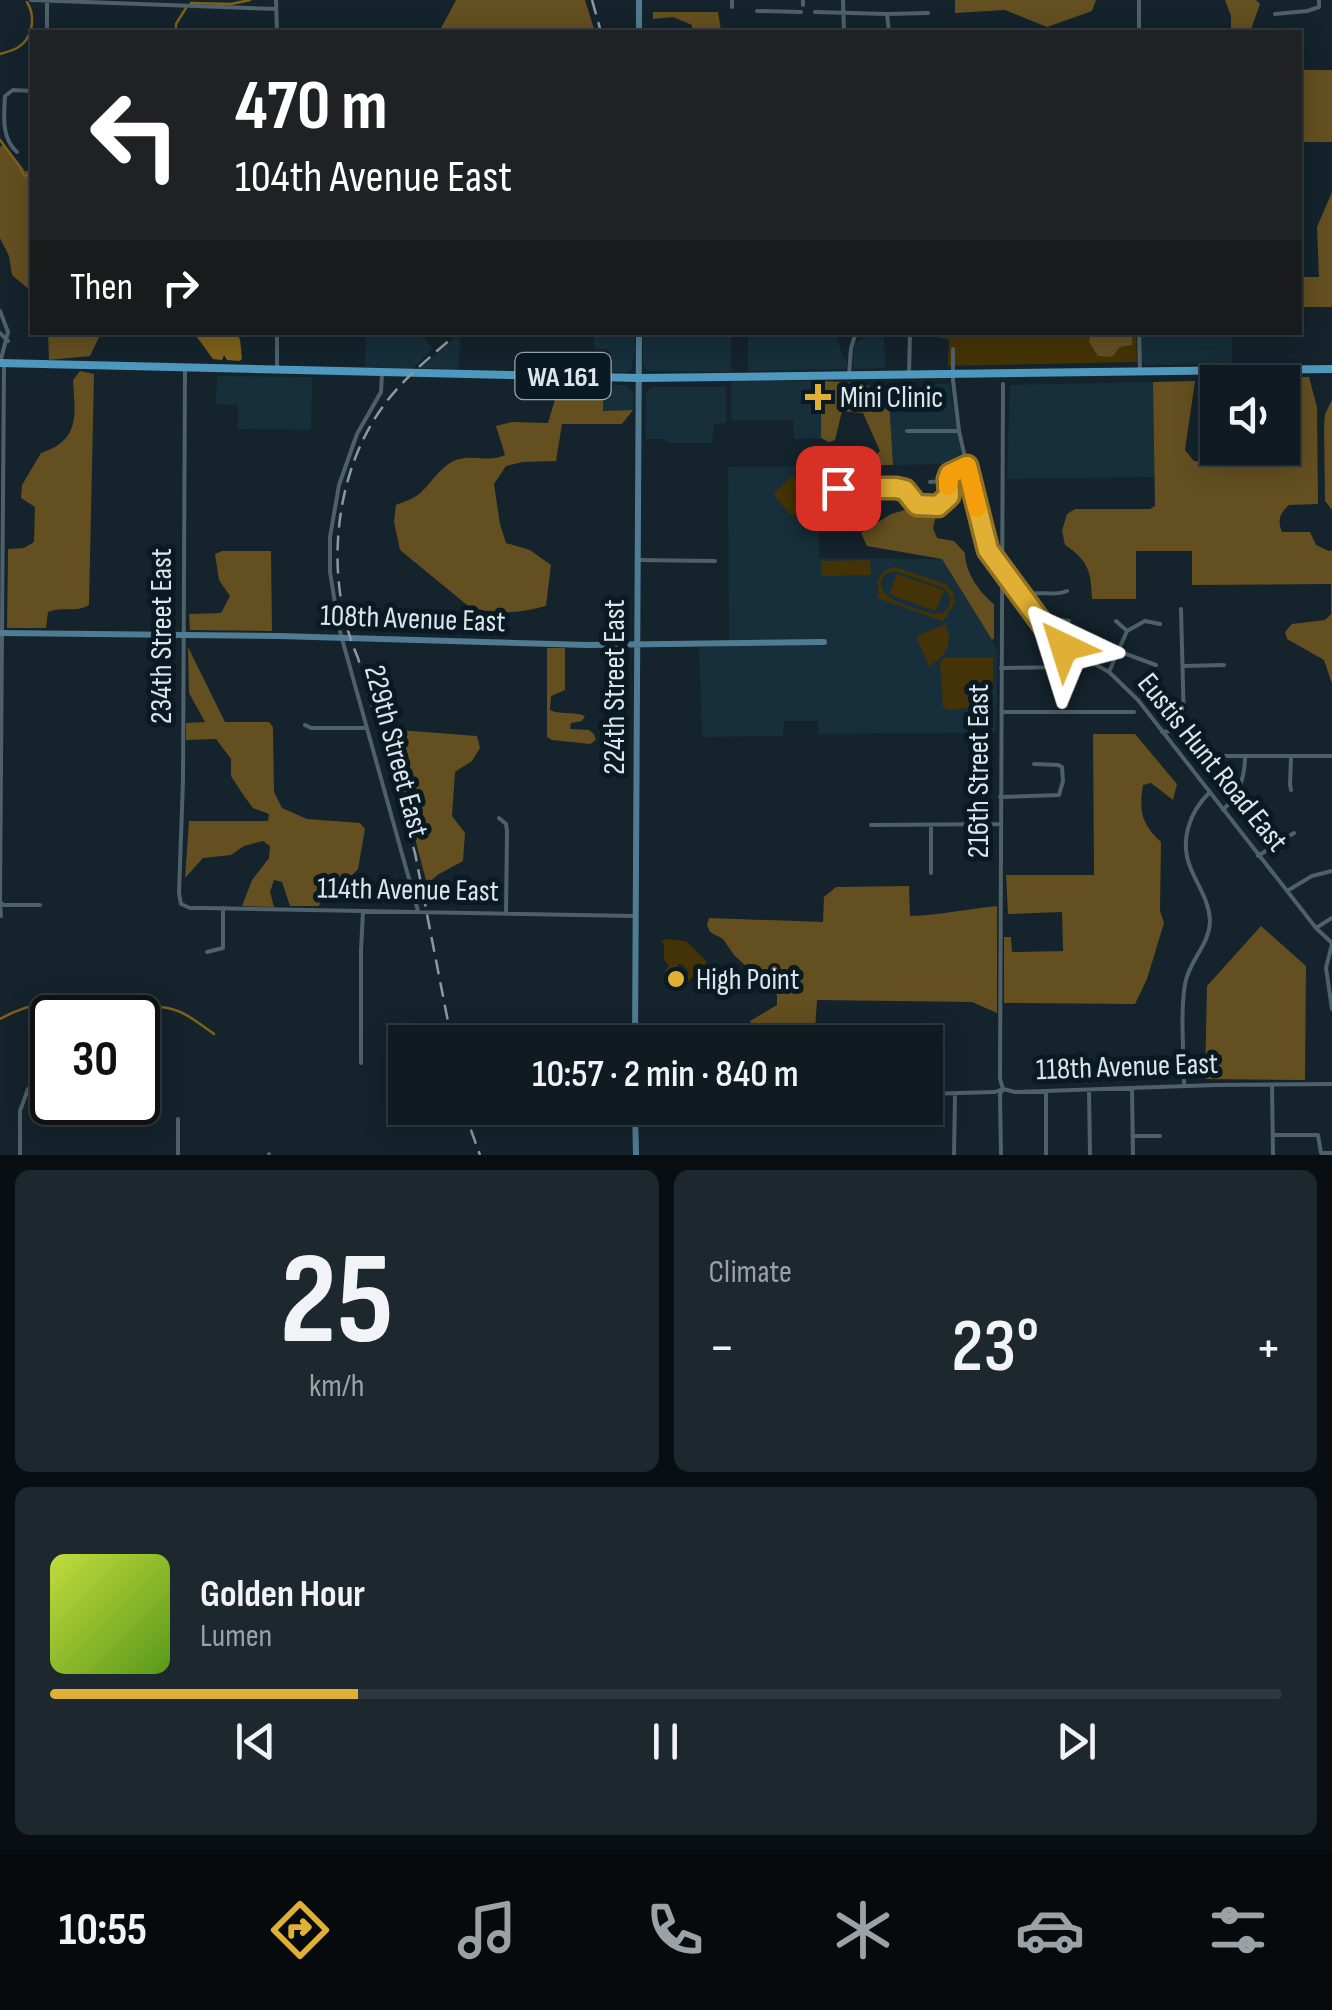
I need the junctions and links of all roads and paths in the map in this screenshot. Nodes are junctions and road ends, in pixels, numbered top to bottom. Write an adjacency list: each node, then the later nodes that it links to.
1 (31, 0): 2 (street)
2 (47, 0): 12 (street); 20 (street)
3 (276, 0): 12 (street)
4 (639, 0): 22 (street)
5 (732, 0): 11 (street)
6 (844, 0): 16 (street)
7 (1138, 0): 25 (street)
8 (1319, 3): 19 (street)
9 (767, 4): 14 (street)
10 (802, 6): 14 (street)
11 (732, 7)
12 (276, 8): 21 (street)
13 (757, 12): 14 (street)
14 (767, 12)
15 (816, 12): 16 (street)
16 (844, 12): 18 (street); 23 (street)
17 (928, 13): 18 (street)
18 (887, 14): 24 (street)
19 (1275, 14)
20 (48, 30)
21 (276, 30)
22 (639, 30)
23 (844, 30)
24 (889, 30)
25 (1138, 30)
26 (30, 92): 27 (street)
27 (16, 152)
28 (0, 311): 35 (street)
29 (0, 333): 35 (street)
30 (277, 335): 40 (street)
31 (640, 335): 46 (street, 224th Street East)
32 (855, 335): 45 (street)
33 (910, 335): 43 (street)
34 (1140, 335): 41 (street)
35 (8, 341): 37 (street)
36 (954, 349): 44 (street, Eustis Hunt Road East)
37 (2, 363): 38 (main road, WA 161); 48 (street)
38 (185, 368): 40 (main road, WA 161); 67 (street, 234th Street East)
39 (1332, 369): 41 (main road, WA 161)
40 (277, 371): 42 (main road, WA 161)
41 (1140, 371): 44 (main road, WA 161)
42 (382, 374): 46 (main road, WA 161); 68 (street, 229th Street East)
43 (910, 374): 44 (main road, WA 161); 45 (main road, WA 161)
44 (952, 374): 49 (street, Eustis Hunt Road East)
45 (849, 375): 46 (main road, WA 161)
46 (640, 378): 55 (street, 224th Street East)
47 (1004, 384): 57 (street, 216th Street East)
48 (2, 430): 66 (street)
49 (959, 431): 50 (street); 51 (street, Eustis Hunt Road East)
50 (907, 432)
51 (967, 466): 52 (street); 57 (street, Eustis Hunt Road East)
52 (948, 481): 53 (street); 54 (street)
53 (930, 482)
54 (838, 488)
55 (638, 560): 56 (street); 70 (street, 224th Street East)
56 (715, 561)
57 (1002, 570): 59 (street, Eustis Hunt Road East); 76 (street, 216th Street East)
58 (1067, 590): 59 (street)
59 (1021, 596): 61 (street, Eustis Hunt Road East)
60 (1181, 610): 73 (street)
61 (1039, 621): 62 (street); 77 (street, Eustis Hunt Road East)
62 (1069, 621)
63 (1116, 621): 65 (street)
64 (1160, 624): 65 (street)
65 (1127, 631): 71 (street)
66 (1, 633): 67 (street, 108th Avenue East); 101 (street)
67 (182, 636): 68 (street, 108th Avenue East); 103 (street, 234th Street East)
68 (342, 639): 70 (street, 108th Avenue East); 81 (street, 229th Street East)
69 (824, 642): 70 (street, 108th Avenue East)
70 (637, 644): 109 (street, 224th Street East)
71 (1118, 651): 72 (street); 77 (street)
72 (1156, 665)
73 (1184, 666): 74 (street); 82 (street)
74 (1224, 666)
75 (1076, 667): 76 (street)
76 (1001, 668): 78 (street, 216th Street East)
77 (1110, 672): 82 (street, Eustis Hunt Road East)
78 (1000, 712): 79 (street); 90 (street, 216th Street East)
79 (1134, 712)
80 (305, 725): 81 (street)
81 (367, 728): 106 (street, 229th Street East)
82 (1162, 732): 89 (street, Eustis Hunt Road East)
83 (1214, 756): 84 (street)
84 (1246, 756): 86 (street); 91 (street)
85 (1332, 756): 86 (street)
86 (1292, 757): 88 (street)
87 (1034, 764): 90 (street)
88 (1292, 790)
89 (1210, 792): 91 (street, Eustis Hunt Road East); 119 (street)
90 (1000, 797): 94 (street, 216th Street East)
91 (1223, 810): 97 (street, Eustis Hunt Road East)
92 (500, 818): 107 (street)
93 (932, 824): 94 (street); 95 (street); 99 (street)
94 (1001, 824): 123 (street, 216th Street East)
95 (871, 825)
96 (1294, 832): 97 (street)
97 (1258, 856): 100 (street, Eustis Hunt Road East)
98 (1332, 871): 100 (street)
99 (932, 873)
100 (1287, 891): 111 (street, Eustis Hunt Road East)
101 (0, 902): 102 (street); 108 (street)
102 (40, 904)
103 (181, 904): 104 (street, 114th Avenue East)
104 (223, 908): 105 (street, 114th Avenue East); 113 (street)
105 (364, 911): 106 (street, 114th Avenue East); 117 (street)
106 (418, 911): 107 (street, 114th Avenue East)
107 (506, 914): 109 (street, 114th Avenue East)
108 (1, 916)
109 (635, 916): 116 (street, 224th Street East)
110 (1332, 918): 111 (street)
111 (1316, 928): 112 (street, Eustis Hunt Road East)
112 (1332, 944): 114 (street)
113 (207, 952)
114 (1330, 981): 115 (street)
115 (1332, 1009)
116 (635, 1025)
117 (362, 1063)
118 (1332, 1084): 120 (street, 118th Avenue East)
119 (1184, 1086): 120 (street, 118th Avenue East); 121 (street, 118th Avenue East)
120 (1272, 1086): 130 (street)
121 (1132, 1088): 124 (street, 118th Avenue East); 131 (street)
122 (28, 1089): 134 (street)
123 (1003, 1089): 125 (street, 118th Avenue East); 127 (street, 118th Avenue East); 138 (street, 216th Street East)
124 (1089, 1090): 125 (street, 118th Avenue East); 140 (street)
125 (1046, 1091): 139 (street)
126 (943, 1094): 127 (street, 118th Avenue East)
127 (955, 1094): 137 (street)
128 (178, 1119): 135 (street)
129 (636, 1125): 136 (street)
130 (1273, 1135): 133 (street); 142 (street)
131 (1134, 1136): 132 (street); 141 (street)
132 (1160, 1136)
133 (1332, 1153)
134 (20, 1155)
135 (178, 1155)
136 (636, 1155)
137 (954, 1155)
138 (1001, 1155)
139 (1046, 1155)
140 (1090, 1155)
141 (1133, 1155)
142 (1273, 1155)

